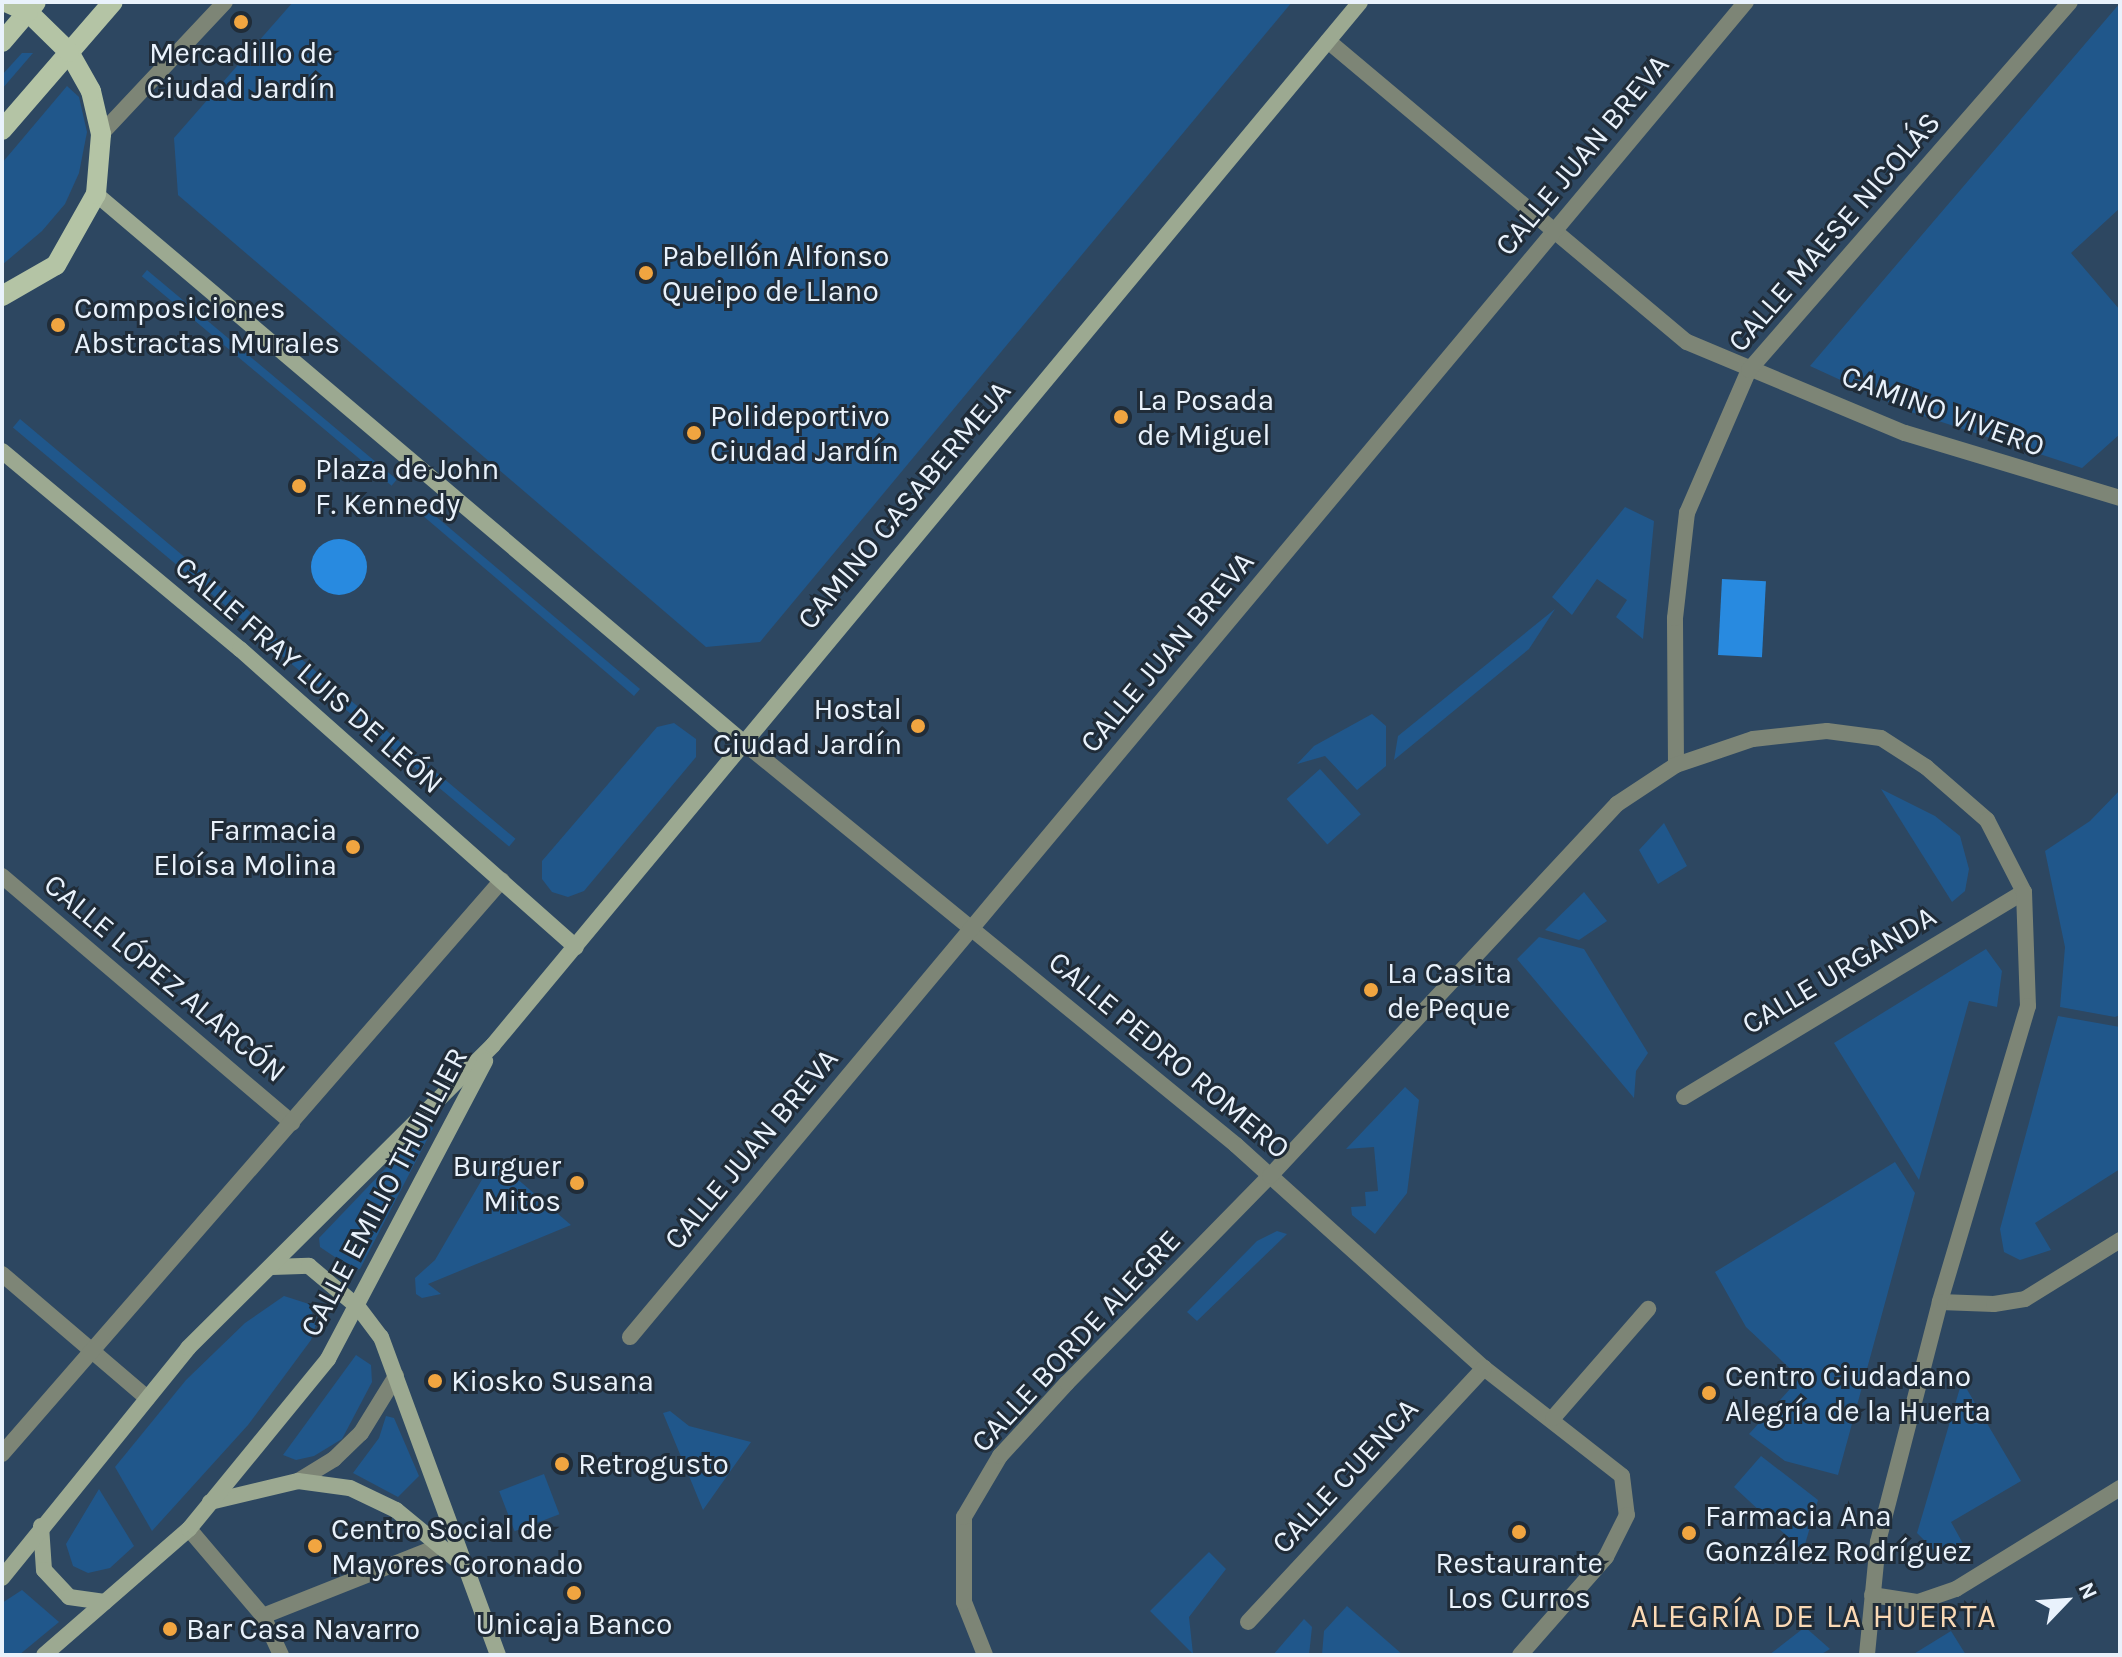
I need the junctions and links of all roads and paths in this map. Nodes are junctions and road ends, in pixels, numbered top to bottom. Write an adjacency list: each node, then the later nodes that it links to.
1 (6, 2): 7 (main road)
2 (113, 2): 10 (main road)
3 (225, 2): 12 (street)
4 (1360, 2): 8 (main road, CAMINO CASABERMEJA)
5 (1746, 2): 14 (street, CALLE JUAN BREVA)
6 (2070, 2): 16 (street, CALLE MAESE NICOLÁS)
7 (32, 7): 9 (main road); 10 (main road)
8 (1328, 41): 14 (street, CAMINO VIVERO); 19 (main road, CAMINO CASABERMEJA)
9 (2, 42)
10 (69, 52): 11 (main road); 12 (main road)
11 (2, 130)
12 (101, 134): 13 (main road)
13 (96, 194): 15 (main road); 19 (main road)
14 (1555, 231): 16 (street, CAMINO VIVERO); 24 (street, CALLE JUAN BREVA)
15 (2, 296)
16 (1749, 370): 18 (street, CAMINO VIVERO); 20 (street, CALLE MAESE NICOLÁS)
17 (2, 451): 22 (main road, CALLE FRAY LUIS DE LEÓN)
18 (2120, 498)
19 (743, 742): 24 (street, CALLE PEDRO ROMERO); 25 (main road, CAMINO CASABERMEJA)
20 (1676, 765): 23 (street, CALLE BORDE ALEGRE); 29 (street, CALLE BORDE ALEGRE)
21 (2, 876): 28 (street, CALLE LÓPEZ ALARCÓN)
22 (502, 880): 25 (main road, CALLE FRAY LUIS DE LEÓN); 28 (street)
23 (2024, 892): 27 (street, CALLE URGANDA); 33 (street)
24 (974, 928): 29 (street, CALLE PEDRO ROMERO); 36 (street, CALLE JUAN BREVA)
25 (576, 947): 26 (main road, CAMINO CASABERMEJA)
26 (493, 1045): 31 (main road, CALLE EMILIO THUILLIER); 34 (main road, CALLE EMILIO THUILLIER)
27 (1684, 1097)
28 (292, 1123): 37 (street)
29 (1270, 1176): 38 (street, CALLE PEDRO ROMERO); 58 (street, CALLE BORDE ALEGRE)
30 (2120, 1240): 33 (street)
31 (272, 1267): 34 (main road); 40 (main road, CALLE EMILIO THUILLIER)
32 (2, 1274): 37 (street)
33 (1940, 1302): 51 (street)
34 (358, 1307): 39 (main road); 45 (main road, CALLE EMILIO THUILLIER)
35 (1648, 1309): 41 (street)
36 (630, 1337)
37 (92, 1351): 40 (street); 42 (street)
38 (1484, 1368): 41 (street, CALLE PEDRO ROMERO); 54 (street, CALLE CUENCA)
39 (396, 1376): 43 (street); 49 (main road)
40 (147, 1398): 46 (main road, CALLE EMILIO THUILLIER)
41 (1553, 1418): 59 (street, CALLE PEDRO ROMERO)
42 (2, 1454)
43 (298, 1481): 45 (main road); 48 (main road)
44 (2120, 1488): 51 (street)
45 (210, 1502): 47 (main road, CALLE EMILIO THUILLIER)
46 (41, 1526): 50 (main road, CALLE EMILIO THUILLIER); 52 (main road)
47 (189, 1529): 52 (main road, CALLE EMILIO THUILLIER); 53 (street)
48 (440, 1546): 49 (main road); 53 (street)
49 (465, 1566): 57 (main road)
50 (2, 1578)
51 (1872, 1595): 60 (street)
52 (105, 1602): 55 (main road, CALLE EMILIO THUILLIER)
53 (263, 1616): 56 (street)
54 (1248, 1622)
55 (44, 1655)
56 (281, 1655)
57 (498, 1655)
58 (985, 1655)
59 (1520, 1655)
60 (1867, 1655)

